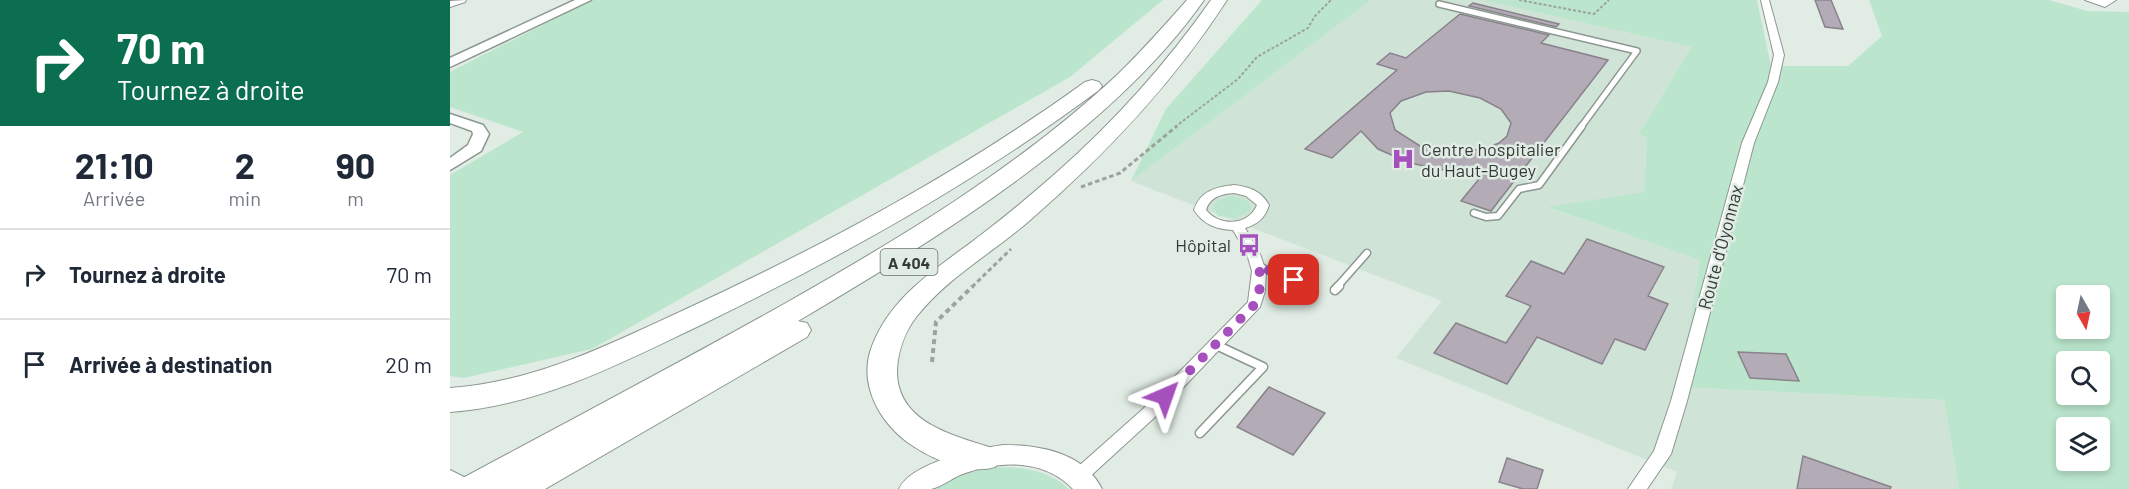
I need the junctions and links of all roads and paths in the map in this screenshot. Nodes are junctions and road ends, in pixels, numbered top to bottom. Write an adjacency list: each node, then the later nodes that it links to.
1 (462, 0): 12 (street)
2 (585, 0): 14 (street)
3 (1194, 0): 27 (highway); 30 (highway, A 404)
4 (1214, 0): 30 (highway, A 404)
5 (1219, 0): 29 (highway)
6 (1331, 0): 17 (path)
7 (1519, 0): 8 (path)
8 (1609, 0)
9 (1765, 0): 37 (street, Route d'Oyonnax)
10 (2089, 0): 11 (street)
11 (2112, 0)
12 (450, 3)
13 (1439, 4): 18 (lane)
14 (450, 63)
15 (450, 118): 16 (street)
16 (450, 165)
17 (1075, 189)
18 (1474, 213)
19 (1237, 225): 22 (street)
20 (1014, 246): 26 (path)
21 (1367, 253): 24 (lane)
22 (1258, 266): 23 (lane); 25 (street)
23 (1311, 288)
24 (1335, 290)
25 (1214, 345): 28 (lane); 32 (street)
26 (932, 362)
27 (450, 400)
28 (1200, 433)
29 (983, 458): 32 (main road); 36 (main road)
30 (548, 459): 34 (highway, A 404); 35 (highway, A 404)
31 (450, 481): 33 (main road)
32 (1083, 483)
33 (463, 489)
34 (472, 489)
35 (516, 489)
36 (912, 489)
37 (1637, 489)

